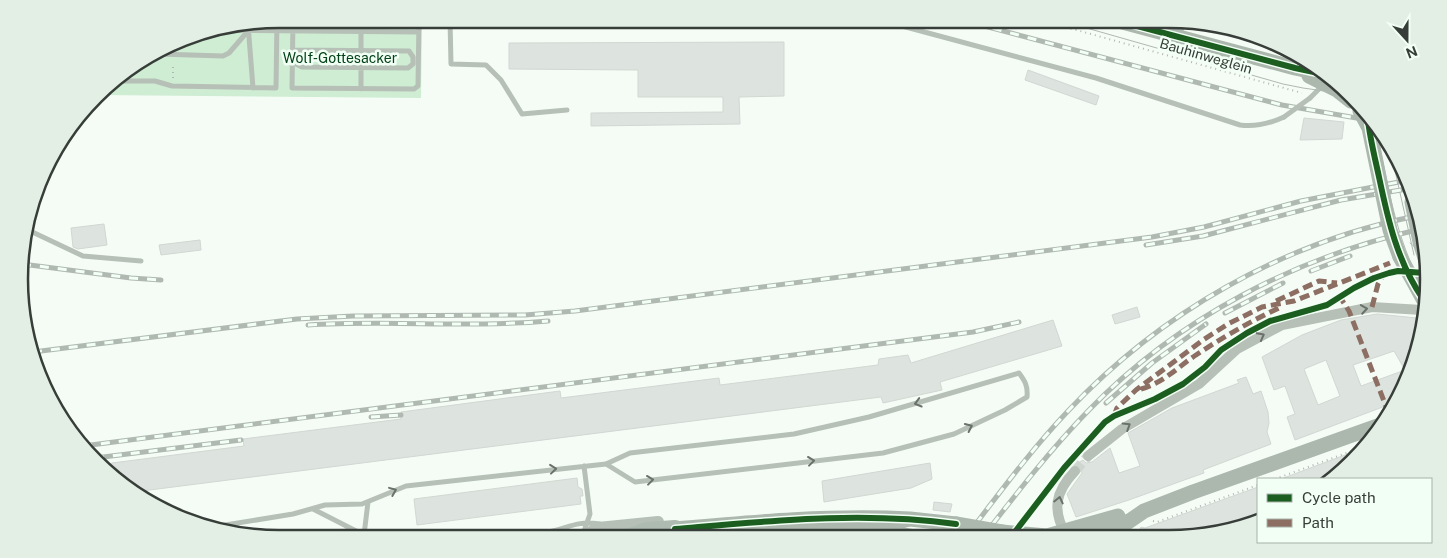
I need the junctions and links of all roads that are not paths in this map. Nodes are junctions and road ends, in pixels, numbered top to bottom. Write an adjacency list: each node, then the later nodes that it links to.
1 (292, 28): 11 (lane)
2 (361, 28): 12 (lane)
3 (419, 28): 13 (lane)
4 (450, 28): 25 (lane)
5 (910, 28): 22 (lane, bridge)
6 (1146, 28): 14 (main road)
7 (1179, 28): 14 (street)
8 (240, 31): 9 (lane)
9 (248, 31): 10 (lane); 17 (lane); 23 (lane)
10 (277, 31): 11 (lane); 23 (lane)
11 (292, 31): 12 (lane); 15 (lane)
12 (361, 32): 13 (lane); 16 (lane)
13 (419, 32): 24 (lane)
14 (1177, 36): 20 (main road)
15 (292, 50): 16 (lane); 18 (lane)
16 (361, 50): 19 (lane); 19 (lane)
17 (166, 54)
18 (292, 62): 19 (lane); 24 (lane)
19 (362, 67): 24 (lane)
20 (1314, 74)
21 (124, 80): 23 (lane)
22 (1325, 82)
23 (253, 88)
24 (361, 89)
25 (567, 110)
26 (1369, 127): 29 (main road, bridge)
27 (32, 232): 28 (lane)
28 (141, 261)
29 (1419, 294)
30 (1417, 310): 32 (street, one-way to 30)
31 (1370, 428): 38 (main road)
32 (1088, 456)
33 (606, 464): 33 (lane, one-way to 33); 34 (lane)
34 (584, 466): 36 (lane, one-way to 34); 48 (lane)
35 (1075, 471): 55 (street, one-way to 35)
36 (368, 502): 37 (lane); 45 (lane)
37 (313, 509): 41 (lane); 44 (lane)
38 (1144, 511): 56 (main road); 57 (main road)
39 (910, 519): 40 (main road); 42 (main road); 43 (main road)
40 (956, 524): 53 (main road); 54 (main road, bridge)
41 (225, 525)
42 (675, 529): 49 (street); 50 (highway)
43 (855, 529): 51 (main road); 52 (main road)
44 (353, 530)
45 (366, 530)
46 (557, 530): 47 (lane)
47 (576, 530)
48 (585, 530)
49 (594, 530)
50 (656, 530)
51 (841, 530)
52 (862, 530)
53 (964, 530)
54 (990, 530)
55 (1064, 530)
56 (1078, 530)
57 (1106, 530)

